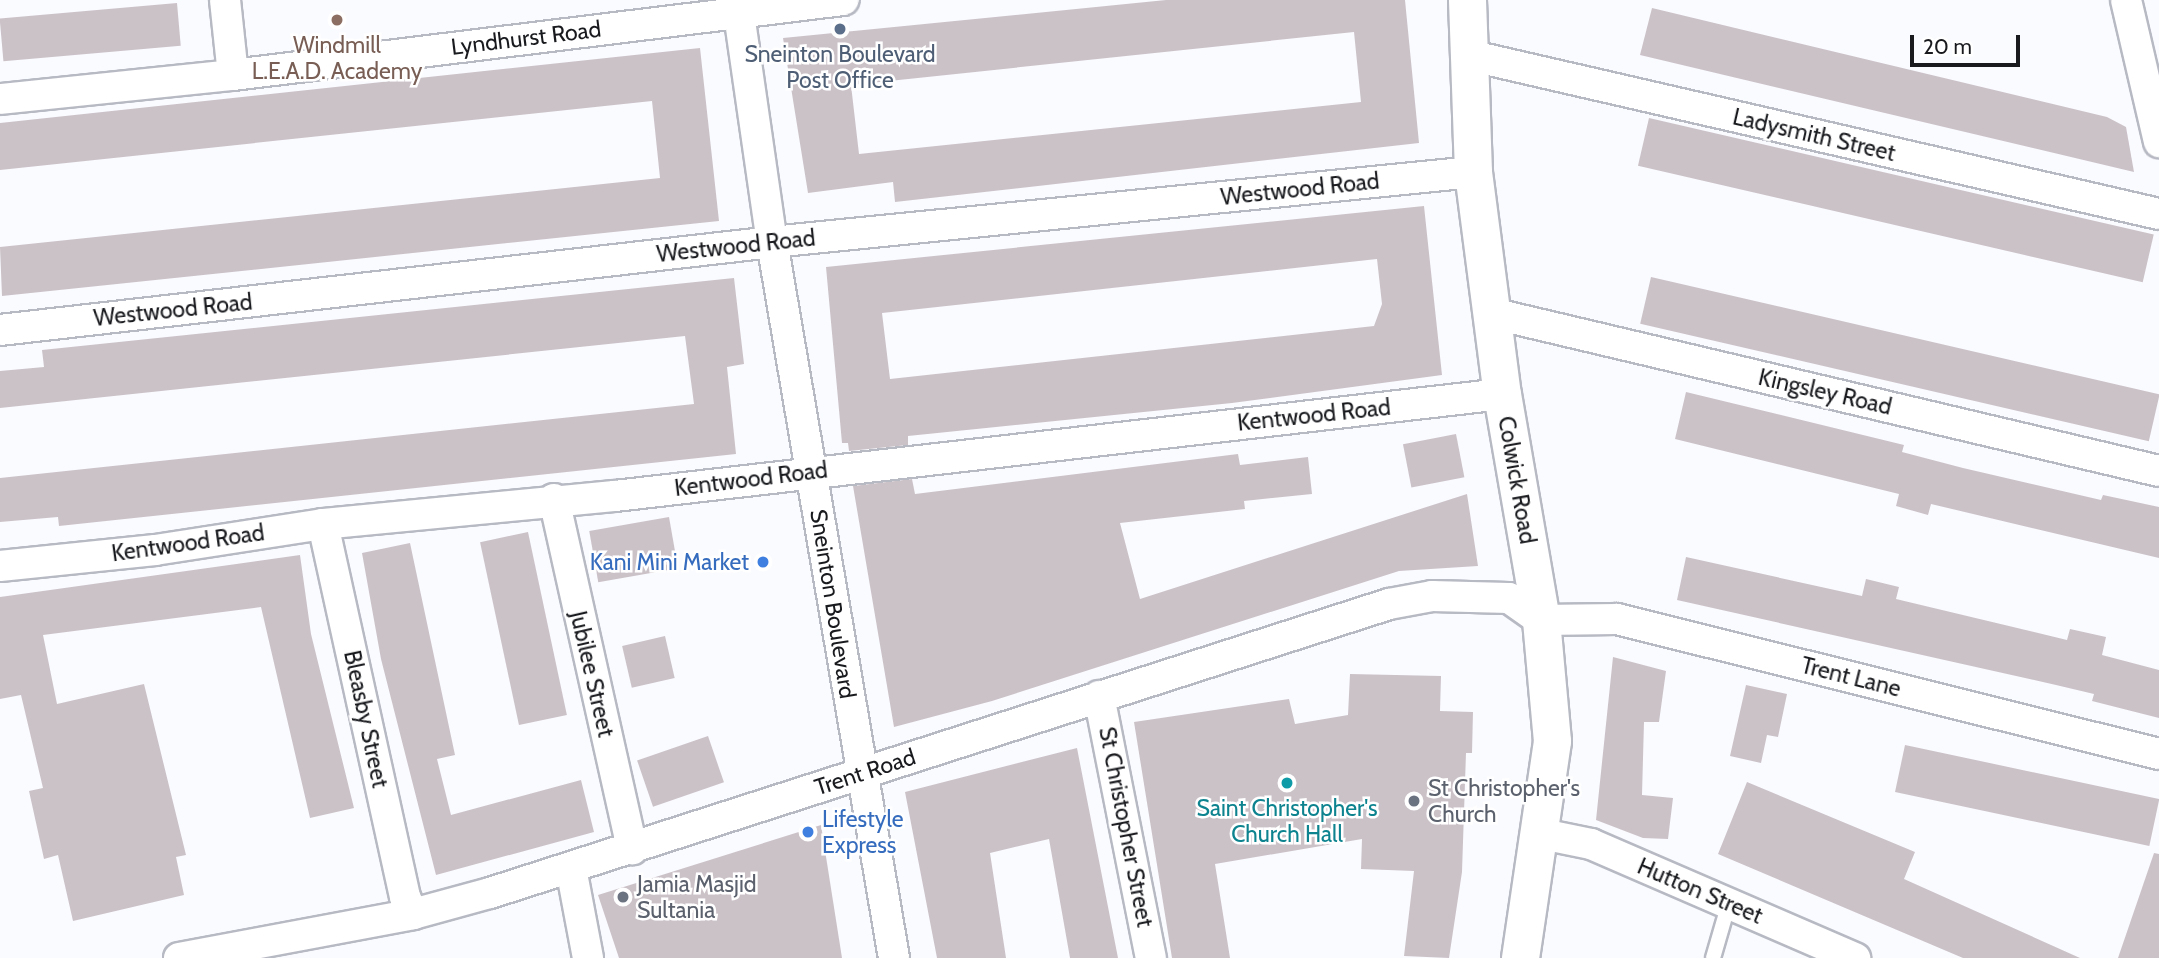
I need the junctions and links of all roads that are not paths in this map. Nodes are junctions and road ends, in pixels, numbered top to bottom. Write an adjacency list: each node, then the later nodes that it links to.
1 (225, 0): 7 (street)
2 (843, 0): 5 (street, Lyndhurst Road)
3 (1467, 0): 6 (street, Colwick Road)
4 (2126, 0): 9 (street)
5 (738, 5): 7 (street, Lyndhurst Road); 12 (street, Sneinton Boulevard)
6 (1468, 55): 10 (street, Colwick Road); 11 (street, Ladysmith Street)
7 (233, 75): 8 (street, Lyndhurst Road)
8 (0, 99)
9 (2159, 142)
10 (1473, 172): 12 (street, Westwood Road); 13 (street, Colwick Road)
11 (2159, 214)
12 (772, 242): 14 (street, Westwood Road); 16 (street, Sneinton Boulevard)
13 (1491, 313): 15 (street, Colwick Road); 17 (street, Kingsley Road)
14 (0, 330)
15 (1502, 394): 16 (street, Kentwood Road); 21 (street, Colwick Road)
16 (811, 471): 18 (street, Kentwood Road); 24 (street, Sneinton Boulevard)
17 (2159, 471)
18 (554, 499): 19 (street, Kentwood Road); 26 (street, Jubilee Street)
19 (323, 524): 20 (street, Kentwood Road); 29 (street, Bleasby Street)
20 (0, 566)
21 (1541, 620): 22 (street, Trent Road); 23 (street, Trent Lane); 25 (street, Colwick Road)
22 (1099, 696): 24 (street, Trent Road); 33 (street, St Christopher Street)
23 (2159, 754)
24 (861, 773): 26 (street, Trent Road); 32 (street, Sneinton Boulevard)
25 (1542, 834): 28 (street, Hutton Street); 34 (street, Colwick Road)
26 (632, 849): 27 (street, Trent Road)
27 (571, 868): 29 (street, Trent Road); 31 (street)
28 (1729, 903): 35 (lane); 36 (street, Hutton Street)
29 (413, 914): 30 (street, Trent Road)
30 (179, 958)
31 (588, 958)
32 (894, 958)
33 (1151, 958)
34 (1520, 958)
35 (1713, 958)
36 (1855, 958)

